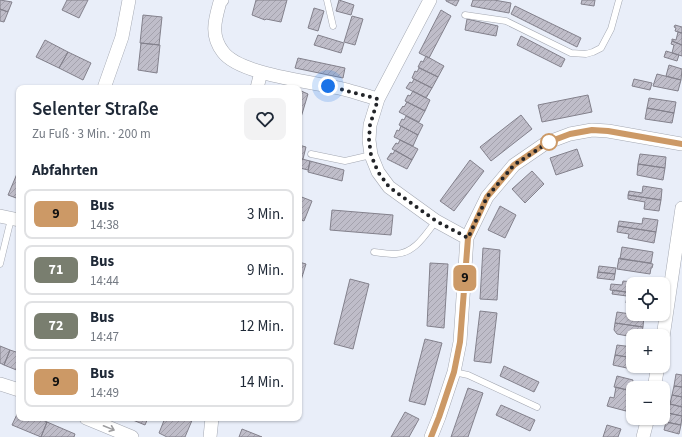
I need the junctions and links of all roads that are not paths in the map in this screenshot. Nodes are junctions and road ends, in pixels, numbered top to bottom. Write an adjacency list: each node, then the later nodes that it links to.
1 (129, 0): 9 (street)
2 (222, 0): 8 (street)
3 (327, 0): 7 (lane)
4 (430, 0): 11 (street)
5 (619, 0): 6 (lane)
6 (465, 15)
7 (333, 26)
8 (261, 72): 10 (street); 11 (street)
9 (105, 85)
10 (258, 85)
11 (378, 99): 14 (street)
12 (682, 144): 18 (street)
13 (311, 154): 14 (lane)
14 (371, 155): 17 (street)
15 (682, 208): 21 (street)
16 (10, 219): 20 (lane)
17 (436, 221): 18 (street); 19 (lane)
18 (468, 238): 22 (street)
19 (374, 252)
20 (0, 264)
21 (664, 329)
22 (454, 372): 25 (lane); 31 (street)
23 (0, 384): 24 (street)
24 (16, 389)
25 (537, 407)
26 (93, 421): 29 (street, one-way to 29)
27 (212, 421): 30 (street)
28 (646, 425): 32 (street)
29 (132, 437)
30 (210, 437)
31 (431, 437)
32 (643, 437)

